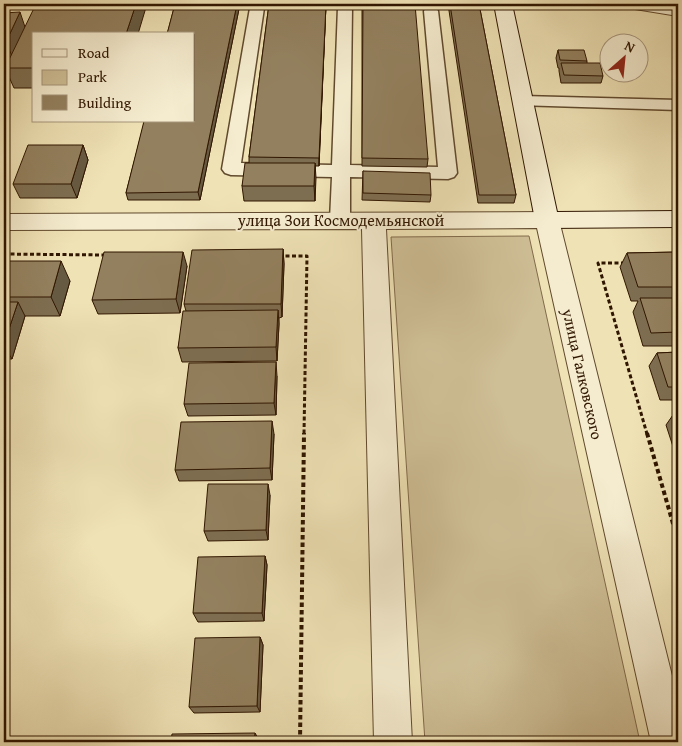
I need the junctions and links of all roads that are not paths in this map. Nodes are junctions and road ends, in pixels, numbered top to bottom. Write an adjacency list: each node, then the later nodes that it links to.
1 (503, 4): 7 (street, улица Галковского)
2 (635, 4): 6 (street)
3 (345, 7): 9 (lane)
4 (257, 8): 9 (lane)
5 (431, 11): 9 (lane)
6 (678, 11)
7 (523, 101): 8 (lane); 13 (street, улица Галковского)
8 (678, 105)
9 (341, 171): 11 (lane)
10 (678, 219): 13 (street, улица Зои Космодемьянской)
11 (340, 220): 12 (street, улица Зои Космодемьянской); 14 (street, улица Зои Космодемьянской)
12 (374, 220): 13 (street, улица Зои Космодемьянской); 15 (street)
13 (547, 220): 16 (street, улица Галковского)
14 (4, 222)
15 (393, 742)
16 (670, 742)

